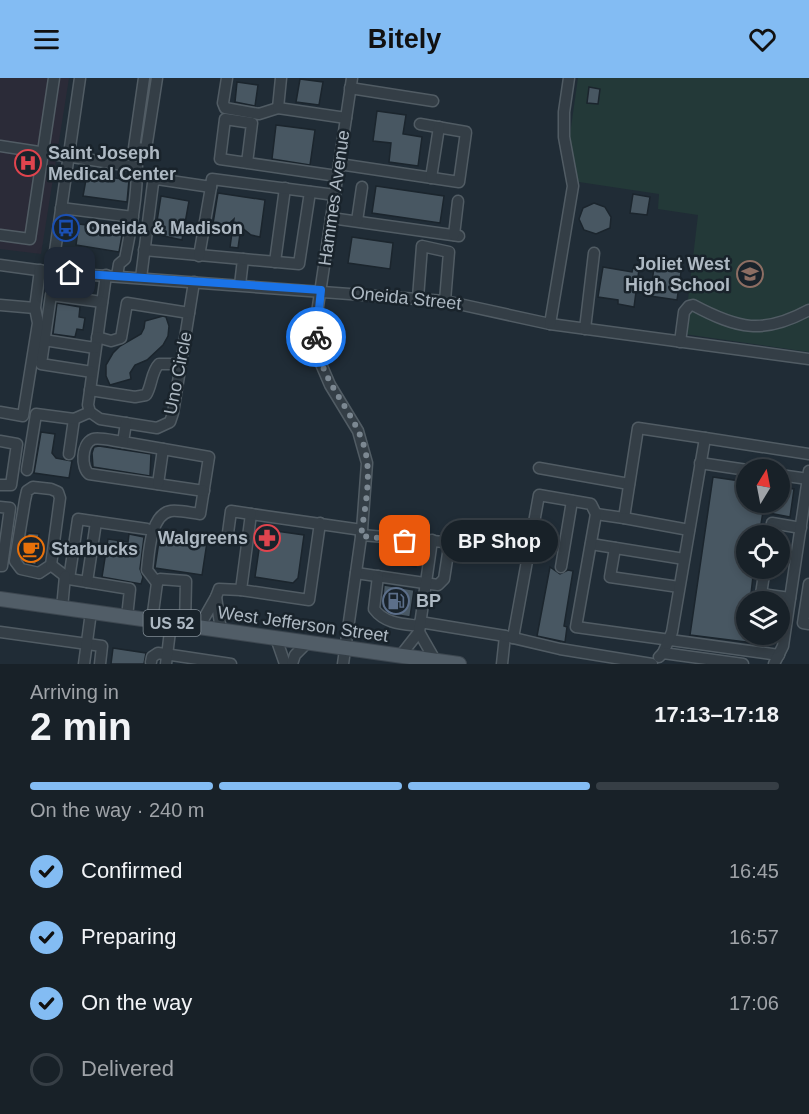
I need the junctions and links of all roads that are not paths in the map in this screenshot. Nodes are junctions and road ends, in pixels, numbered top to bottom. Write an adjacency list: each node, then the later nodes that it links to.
1 (54, 78): 15 (street)
2 (80, 78): 16 (street)
3 (144, 78): 4 (street)
4 (157, 78)
5 (227, 78): 10 (street)
6 (281, 78): 10 (street)
7 (569, 78): 52 (street)
8 (351, 83): 9 (street); 11 (street, Hammes Avenue)
9 (433, 102)
10 (278, 108): 11 (street)
11 (346, 118): 18 (street, Hammes Avenue)
12 (420, 124): 13 (street)
13 (440, 127): 20 (street); 20 (street)
14 (0, 146): 15 (street)
15 (43, 153): 16 (street); 31 (street)
16 (69, 157): 27 (street); 28 (street)
17 (246, 163): 17 (street); 19 (street)
18 (339, 164): 19 (street, Hammes Avenue); 20 (street)
19 (337, 176): 25 (street, Hammes Avenue)
20 (431, 178)
21 (211, 187): 23 (street); 32 (street); 34 (street)
22 (362, 188): 30 (street)
23 (285, 189): 24 (street); 36 (street)
24 (310, 192): 25 (street); 36 (street)
25 (335, 195): 29 (street, Hammes Avenue)
26 (458, 201): 30 (street)
27 (61, 208): 28 (street); 38 (street)
28 (133, 217): 40 (street)
29 (331, 218): 30 (street); 44 (street, Hammes Avenue)
30 (357, 222)
31 (0, 235)
32 (144, 250): 34 (street); 41 (street)
33 (594, 253): 53 (street)
34 (199, 256): 35 (street)
35 (243, 260): 36 (street); 43 (street)
36 (275, 262)
37 (0, 265): 38 (street, Oneida Street)
38 (46, 271): 39 (street, Oneida Street); 49 (street)
39 (106, 276): 40 (street, Oneida Street); 47 (street)
40 (117, 276): 41 (street, Oneida Street)
41 (141, 278): 42 (street, Oneida Street)
42 (194, 282): 43 (street, Oneida Street); 51 (street, Uno Circle)
43 (240, 285): 44 (street, Oneida Street)
44 (321, 290): 45 (street, Oneida Street); 93 (street, Hammes Avenue)
45 (418, 298): 46 (street, Oneida Street); 46 (street)
46 (446, 301): 52 (street, Oneida Street)
47 (102, 302): 54 (street); 55 (street)
48 (0, 305): 49 (street)
49 (35, 308): 61 (street)
50 (809, 310): 56 (street)
51 (189, 313): 55 (street); 58 (street, Uno Circle)
52 (550, 324): 53 (street, Oneida Street)
53 (585, 329): 56 (street, Oneida Street)
54 (44, 340): 55 (street); 59 (street)
55 (96, 342): 59 (street)
56 (680, 342): 57 (street, Oneida Street)
57 (809, 359)
58 (181, 364): 60 (street); 64 (street, Uno Circle)
59 (92, 372): 60 (street)
60 (90, 390): 62 (street)
61 (0, 412)
62 (90, 412): 63 (street); 64 (street, Uno Circle)
63 (74, 420): 69 (street); 74 (street)
64 (126, 423): 67 (street)
65 (705, 438): 70 (street); 71 (street); 78 (street)
66 (0, 441): 79 (street)
67 (123, 442): 68 (street); 77 (street)
68 (163, 449): 77 (street); 80 (street)
69 (69, 454)
70 (809, 454)
71 (700, 463): 73 (street); 91 (street)
72 (539, 468): 78 (street)
73 (736, 468)
74 (27, 470)
75 (790, 475): 76 (street)
76 (808, 475): 89 (street)
77 (158, 484): 80 (street)
78 (629, 484): 85 (street)
79 (0, 485)
80 (204, 491): 105 (street)
81 (572, 501): 84 (street); 100 (street); 122 (street)
82 (0, 507): 98 (street)
83 (251, 514): 87 (street); 92 (street); 109 (street)
84 (596, 514): 85 (street); 95 (street)
85 (624, 518): 91 (street)
86 (96, 522): 90 (street); 103 (street); 104 (street)
87 (320, 523): 93 (street); 109 (street)
88 (790, 526): 89 (street)
89 (801, 528): 111 (street)
90 (147, 530)
91 (689, 530): 97 (street)
92 (228, 533)
93 (361, 533): 94 (street); 101 (street, Hammes Avenue)
94 (432, 540): 106 (street); 106 (street)
95 (591, 544): 96 (street); 124 (street)
96 (615, 548): 97 (street); 108 (street)
97 (684, 559): 108 (street)
98 (0, 566)
99 (51, 566): 99 (street); 103 (street)
100 (561, 567)
101 (356, 573): 102 (street); 128 (street, Hammes Avenue)
102 (378, 576): 106 (street); 119 (street)
103 (67, 577): 104 (street); 113 (street)
104 (87, 582): 115 (street)
105 (157, 583): 116 (street); 118 (street)
106 (426, 584): 119 (street)
107 (809, 584): 117 (street)
108 (679, 587): 124 (street)
109 (241, 590): 110 (street)
110 (216, 597): 118 (street); 120 (street)
111 (790, 598)
112 (0, 599): 113 (main road, West Jefferson Street / US 52)
113 (62, 608): 114 (main road, West Jefferson Street / US 52)
114 (91, 612): 115 (main road, West Jefferson Street / US 52); 126 (street)
115 (127, 617): 116 (main road, West Jefferson Street / US 52)
116 (152, 620): 118 (main road, West Jefferson Street / US 52)
117 (809, 624)
118 (185, 625): 120 (main road, West Jefferson Street / US 52); 131 (street)
119 (420, 626): 122 (street); 130 (street); 132 (street)
120 (221, 630): 123 (main road, West Jefferson Street / US 52)
121 (0, 632): 126 (street)
122 (509, 637): 135 (street); 143 (street)
123 (276, 638): 125 (main road, West Jefferson Street / US 52); 139 (street)
124 (668, 640): 129 (street); 133 (street)
125 (308, 642): 128 (main road, West Jefferson Street / US 52); 140 (street)
126 (87, 644): 136 (street); 137 (street)
127 (783, 645): 133 (street)
128 (345, 648): 130 (main road, West Jefferson Street / US 52); 141 (street, Hammes Avenue)
129 (663, 653): 135 (street); 144 (street)
130 (401, 656): 132 (main road, West Jefferson Street / US 52)
131 (167, 659): 134 (street); 138 (street)
132 (435, 660): 142 (main road, West Jefferson Street / US 52)
133 (776, 660)
134 (151, 662)
135 (652, 663)
136 (84, 664)
137 (100, 664)
138 (231, 664)
139 (285, 664)
140 (292, 664)
141 (343, 664)
142 (459, 664)
143 (502, 664)
144 (743, 664)

